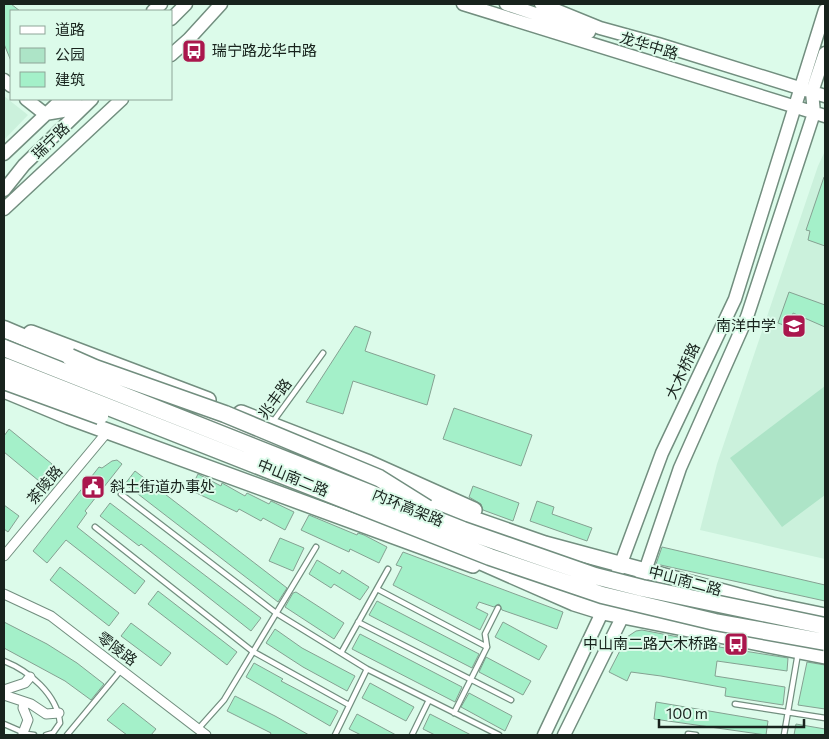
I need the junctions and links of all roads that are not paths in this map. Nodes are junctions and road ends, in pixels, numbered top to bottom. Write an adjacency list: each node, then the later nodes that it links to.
1 (186, 4): 8 (street)
2 (220, 4): 6 (street)
3 (464, 4): 20 (street, 龙华中路)
4 (506, 4): 9 (street)
5 (541, 4): 9 (street, 龙华中路)
6 (213, 9): 11 (street)
7 (825, 10): 12 (street, 大木桥路)
8 (172, 19)
9 (658, 44): 12 (street, 龙华中路)
10 (825, 53): 13 (street)
11 (172, 54)
12 (799, 88): 13 (street, 龙华中路); 20 (street, 大木桥路)
13 (812, 92): 14 (street, 龙华中路); 22 (street)
14 (825, 96)
15 (27, 100): 21 (street)
16 (61, 100): 21 (street)
17 (75, 100): 21 (street)
18 (91, 100): 24 (street)
19 (121, 100): 25 (street, 瑞宁路)
20 (794, 107): 22 (street, 龙华中路); 44 (street, 大木桥路)
21 (46, 114): 23 (street)
22 (820, 115): 46 (street)
23 (4, 154)
24 (4, 190)
25 (4, 209)
26 (4, 325): 34 (main road, 中山南二路)
27 (4, 330): 36 (main road, 中山南二路); 40 (highway, bridge)
28 (4, 348): 40 (highway, 内环高架路, bridge)
29 (323, 353): 34 (lane, 兆丰路)
30 (4, 366): 40 (highway, 内环高架路, bridge)
31 (4, 373): 37 (main road, 中山南二路)
32 (4, 381): 40 (highway, bridge)
33 (4, 390): 35 (main road, 中山南二路)
34 (271, 424): 36 (lane, 兆丰路); 41 (main road, 中山南二路)
35 (108, 431): 43 (street, 茶陵路); 49 (main road, 中山南二路)
36 (262, 441): 37 (lane, 兆丰路); 41 (main road, 中山南二路)
37 (250, 461): 49 (main road, 中山南二路)
38 (121, 494): 52 (lane)
39 (95, 527): 60 (lane)
40 (463, 538): 56 (highway, 内环高架路, bridge); 57 (highway, 内环高架路, bridge)
41 (545, 544): 44 (main road, 中山南二路)
42 (316, 547): 52 (lane)
43 (4, 556)
44 (621, 564): 46 (main road, 中山南二路); 51 (street, 大木桥路)
45 (388, 569): 47 (lane)
46 (644, 570): 53 (street); 54 (main road, 中山南二路)
47 (377, 589): 55 (lane); 58 (lane)
48 (4, 594): 65 (street, 零陵路)
49 (574, 603): 51 (main road, 中山南二路)
50 (498, 608): 58 (lane)
51 (603, 612): 53 (main road, 中山南二路); 90 (street, 大木桥路)
52 (276, 613): 60 (lane); 61 (lane)
53 (621, 616): 59 (main road, 中山南二路); 91 (street)
54 (825, 616)
55 (358, 622): 61 (lane); 67 (lane)
56 (825, 626)
57 (825, 642)
58 (487, 647): 67 (lane)
59 (798, 651): 62 (main road, 中山南二路); 74 (lane)
60 (252, 652): 73 (lane); 80 (lane)
61 (340, 653): 64 (lane)
62 (825, 656)
63 (4, 661): 66 (lane)
64 (367, 669): 69 (lane); 73 (lane)
65 (121, 670): 80 (street, 零陵路); 85 (lane)
66 (30, 676): 68 (street); 75 (lane)
67 (470, 680): 70 (lane); 76 (lane)
68 (5, 695): 71 (street)
69 (429, 700): 76 (lane); 88 (lane)
70 (511, 700)
71 (24, 702): 75 (street); 81 (street)
72 (735, 704): 74 (lane)
73 (349, 705): 87 (lane)
74 (788, 712): 77 (lane); 93 (lane)
75 (59, 713): 79 (lane)
76 (454, 713): 89 (lane)
77 (825, 718)
78 (4, 724): 81 (lane)
79 (58, 728): 84 (lane); 85 (lane)
80 (199, 728): 86 (street, 零陵路)
81 (23, 733): 83 (lane)
82 (688, 734): 92 (lane)
83 (34, 735)
84 (46, 735)
85 (67, 735)
86 (206, 735)
87 (334, 735)
88 (412, 735)
89 (499, 735)
90 (544, 735)
91 (564, 735)
92 (696, 735)
93 (784, 735)

